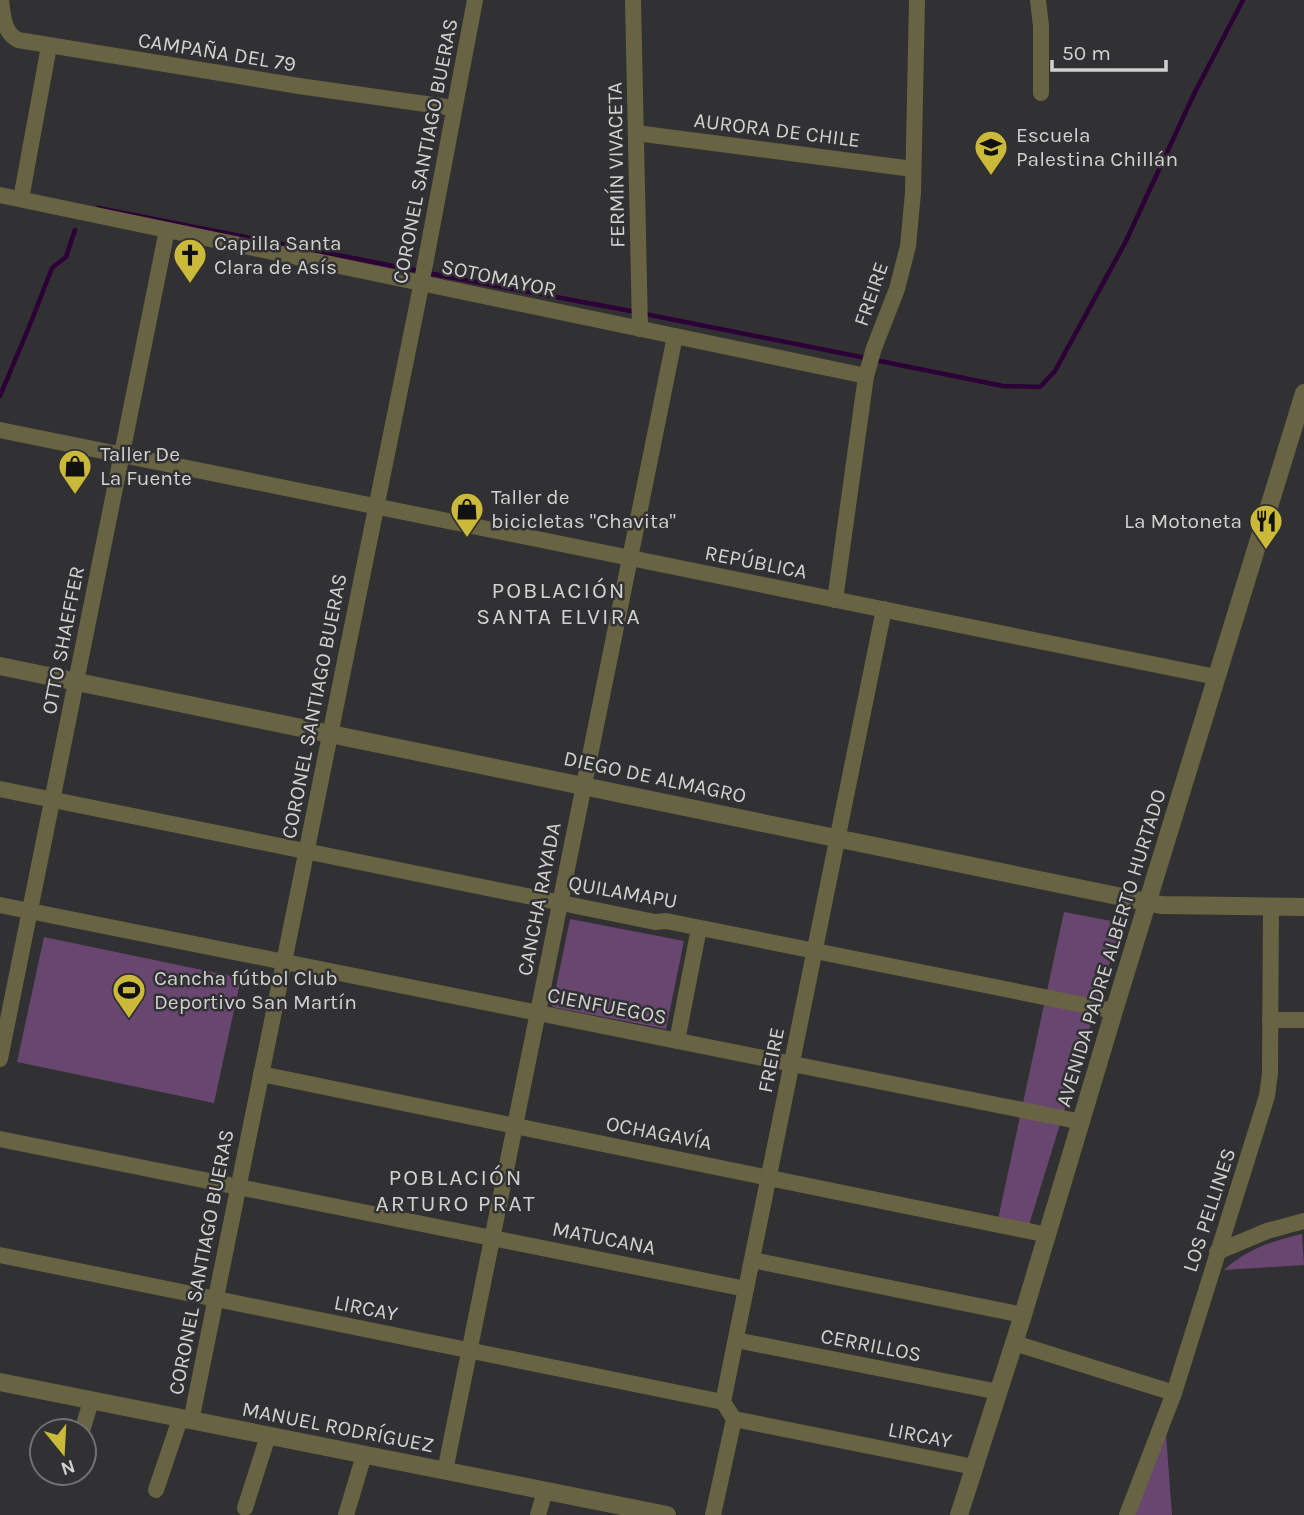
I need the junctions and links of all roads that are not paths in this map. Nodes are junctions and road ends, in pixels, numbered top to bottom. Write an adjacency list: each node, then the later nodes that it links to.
1 (475, 0): 8 (street, CORONEL SANTIAGO BUERAS)
2 (633, 0): 9 (street, FERMÍN VIVACETA)
3 (917, 0): 10 (street, FREIRE)
4 (1038, 0): 7 (street)
5 (1, 2): 6 (street, CAMPAÑA DEL 79)
6 (49, 46): 8 (street, CAMPAÑA DEL 79); 12 (street)
7 (1041, 93)
8 (454, 108): 14 (street, CORONEL SANTIAGO BUERAS)
9 (636, 133): 10 (street, AURORA DE CHILE); 15 (street, FERMÍN VIVACETA)
10 (914, 169): 17 (street, FREIRE)
11 (0, 195): 12 (street, SOTOMAYOR)
12 (21, 199): 13 (street, SOTOMAYOR)
13 (167, 230): 14 (street, SOTOMAYOR); 20 (street, OTTO SHAEFFER)
14 (422, 280): 15 (street, SOTOMAYOR); 21 (street, CORONEL SANTIAGO BUERAS)
15 (640, 316): 16 (street, SOTOMAYOR)
16 (675, 336): 17 (street, SOTOMAYOR); 22 (street, CANCHA RAYADA)
17 (870, 362): 23 (street, FREIRE)
18 (1304, 393): 26 (street, AVENIDA PADRE ALBERTO HURTADO)
19 (0, 430): 20 (street, REPÚBLICA)
20 (122, 455): 21 (street, REPÚBLICA); 27 (street, OTTO SHAEFFER)
21 (376, 506): 22 (street, REPÚBLICA); 28 (street, CORONEL SANTIAGO BUERAS)
22 (630, 558): 23 (street, REPÚBLICA); 29 (street, CANCHA RAYADA)
23 (835, 600): 24 (street, REPÚBLICA)
24 (884, 609): 26 (street, REPÚBLICA); 32 (street, FREIRE)
25 (0, 666): 27 (street, DIEGO DE ALMAGRO)
26 (1216, 677): 35 (street, AVENIDA PADRE ALBERTO HURTADO)
27 (76, 681): 28 (street, DIEGO DE ALMAGRO); 31 (street, OTTO SHAEFFER)
28 (330, 734): 29 (street, DIEGO DE ALMAGRO); 33 (street, CORONEL SANTIAGO BUERAS)
29 (584, 786): 32 (street, DIEGO DE ALMAGRO); 34 (street, CANCHA RAYADA)
30 (0, 789): 31 (street, QUILAMAPU)
31 (52, 799): 33 (street, QUILAMAPU); 39 (street, OTTO SHAEFFER)
32 (838, 838): 35 (street, DIEGO DE ALMAGRO); 41 (street, FREIRE)
33 (306, 851): 34 (street, QUILAMAPU); 42 (street, CORONEL SANTIAGO BUERAS)
34 (560, 902): 40 (street, QUILAMAPU); 44 (street, CANCHA RAYADA)
35 (1149, 902): 37 (street, DIEGO DE ALMAGRO); 43 (street, AVENIDA PADRE ALBERTO HURTADO)
36 (0, 905): 39 (street, CIENFUEGOS)
37 (1271, 907): 38 (street, DIEGO DE ALMAGRO); 45 (street, LOS PELLINES)
38 (1304, 907)
39 (30, 911): 42 (street, CIENFUEGOS); 47 (street, OTTO SHAEFFER)
40 (699, 928): 41 (street, QUILAMAPU); 48 (street)
41 (815, 951): 43 (street, QUILAMAPU); 50 (street, FREIRE)
42 (283, 962): 44 (street, CIENFUEGOS); 51 (street, CORONEL SANTIAGO BUERAS)
43 (1114, 1011): 52 (street, AVENIDA PADRE ALBERTO HURTADO)
44 (538, 1013): 48 (street, CIENFUEGOS); 53 (street, CANCHA RAYADA)
45 (1270, 1020): 46 (street); 60 (street, LOS PELLINES)
46 (1304, 1020)
47 (4, 1023): 49 (street, OTTO SHAEFFER)
48 (677, 1041): 50 (street, CIENFUEGOS)
49 (0, 1059)
50 (792, 1064): 52 (street, CIENFUEGOS); 55 (street, FREIRE)
51 (261, 1074): 53 (street, OCHAGAVÍA); 56 (street, CORONEL SANTIAGO BUERAS)
52 (1082, 1122): 58 (street, AVENIDA PADRE ALBERTO HURTADO)
53 (515, 1126): 55 (street, OCHAGAVÍA); 59 (street, CANCHA RAYADA)
54 (0, 1139): 56 (street, MATUCANA)
55 (769, 1177): 58 (street, OCHAGAVÍA); 62 (street, FREIRE)
56 (238, 1186): 59 (street, MATUCANA); 64 (street, CORONEL SANTIAGO BUERAS)
57 (1304, 1221): 60 (street)
58 (1048, 1235): 65 (street, AVENIDA PADRE ALBERTO HURTADO)
59 (492, 1237): 63 (street, MATUCANA); 68 (street, CANCHA RAYADA)
60 (1217, 1252): 71 (street, LOS PELLINES)
61 (0, 1255): 64 (street, LIRCAY)
62 (752, 1260): 63 (street, FREIRE); 65 (street)
63 (746, 1289): 66 (street, FREIRE)
64 (215, 1299): 68 (street, LIRCAY); 76 (street, CORONEL SANTIAGO BUERAS)
65 (1023, 1315): 67 (street, AVENIDA PADRE ALBERTO HURTADO)
66 (736, 1340): 70 (street, CERRILLOS); 73 (street, FREIRE)
67 (1014, 1343): 70 (street, AVENIDA PADRE ALBERTO HURTADO); 71 (street)
68 (470, 1350): 73 (street, LIRCAY); 80 (street, CANCHA RAYADA)
69 (1, 1387): 72 (street, MANUEL RODRÍGUEZ)
70 (999, 1392): 79 (street, AVENIDA PADRE ALBERTO HURTADO)
71 (1174, 1393): 90 (street, LOS PELLINES)
72 (91, 1401): 74 (street); 76 (street, MANUEL RODRÍGUEZ)
73 (723, 1402): 75 (street)
74 (86, 1417)
75 (734, 1419): 79 (street, LIRCAY); 88 (street)
76 (185, 1420): 77 (street, MANUEL RODRÍGUEZ); 81 (street, CORONEL SANTIAGO BUERAS)
77 (268, 1436): 78 (street, MANUEL RODRÍGUEZ); 83 (street)
78 (364, 1455): 80 (street, MANUEL RODRÍGUEZ); 85 (street)
79 (974, 1467): 89 (street, AVENIDA PADRE ALBERTO HURTADO)
80 (445, 1471): 82 (street, MANUEL RODRÍGUEZ)
81 (156, 1490)
82 (545, 1491): 84 (street, MANUEL RODRÍGUEZ); 86 (street)
83 (245, 1508)
84 (648, 1513): 87 (street, MANUEL RODRÍGUEZ)
85 (346, 1515)
86 (538, 1515)
87 (667, 1515)
88 (713, 1515)
89 (959, 1515)
90 (1127, 1515)

